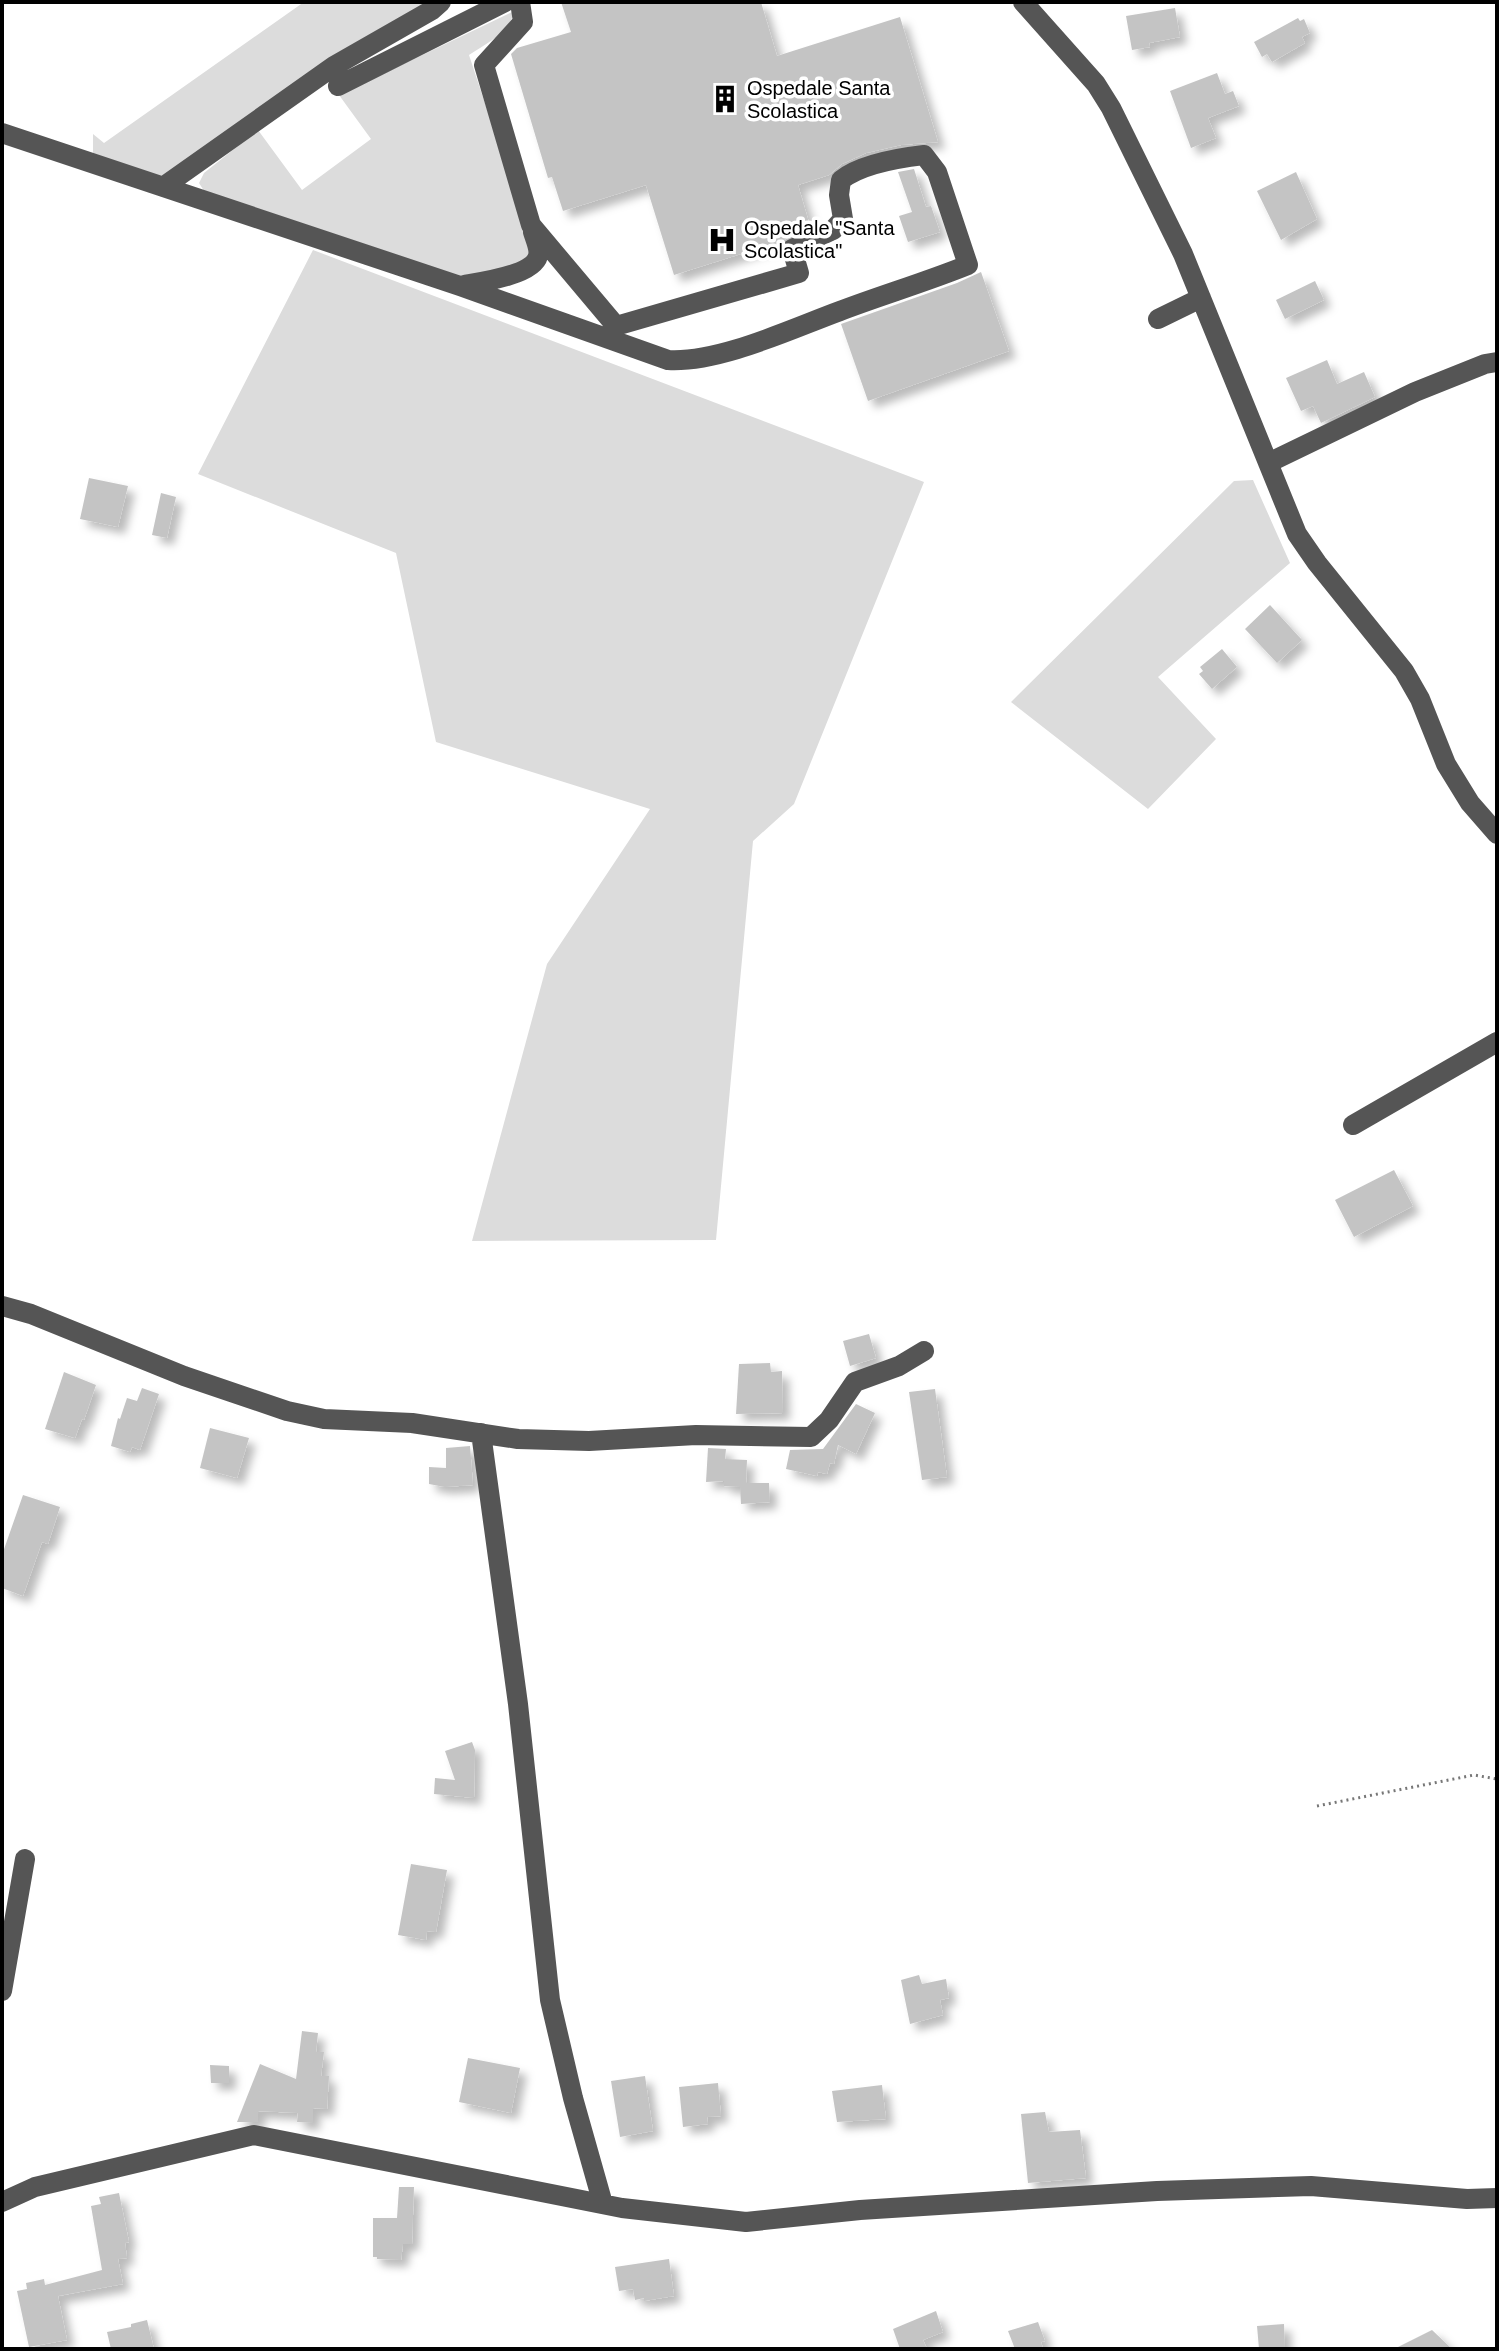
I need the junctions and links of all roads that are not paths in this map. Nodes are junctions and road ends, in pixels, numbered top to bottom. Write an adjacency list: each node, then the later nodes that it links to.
1 (441, 2): 7 (street)
2 (505, 2): 5 (street)
3 (520, 2): 8 (street)
4 (1023, 2): 10 (street)
5 (338, 86)
6 (2, 133): 7 (street)
7 (163, 187): 9 (street)
8 (531, 225): 9 (street); 9 (street)
9 (460, 286)
10 (1201, 298): 11 (street); 13 (street)
11 (1158, 319)
12 (1497, 362): 13 (street)
13 (1268, 463): 14 (street)
14 (1497, 834)
15 (1497, 1042): 16 (street)
16 (1353, 1125)
17 (2, 1306): 19 (street)
18 (924, 1351): 19 (street)
19 (481, 1433): 24 (street)
20 (25, 1859): 21 (street)
21 (2, 1991)
22 (1497, 2198): 24 (street)
23 (2, 2202): 24 (street)
24 (603, 2204)

